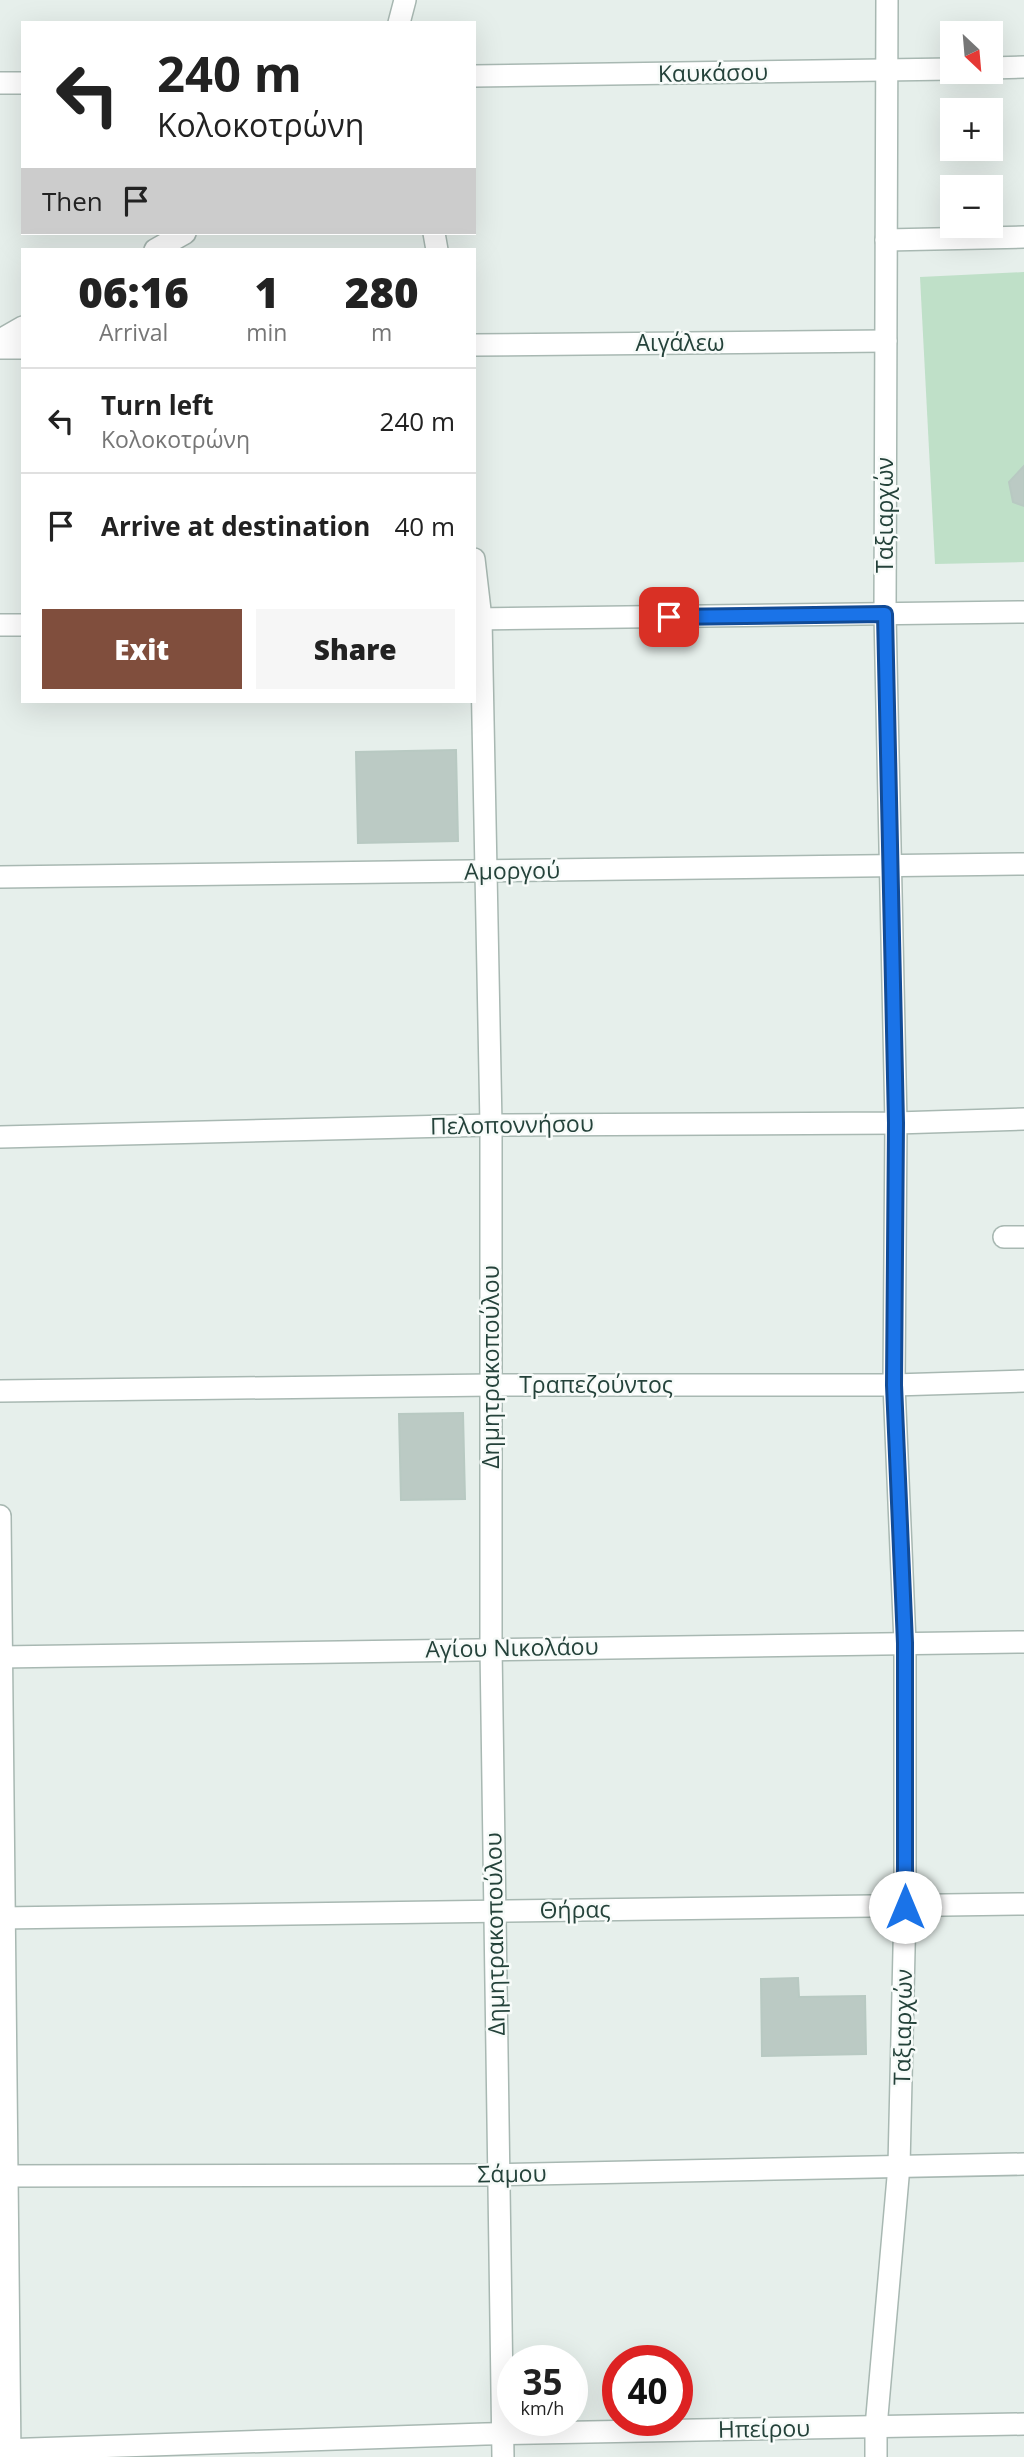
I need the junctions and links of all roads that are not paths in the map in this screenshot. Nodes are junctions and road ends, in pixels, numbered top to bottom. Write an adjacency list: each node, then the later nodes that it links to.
1 (405, 0): 3 (street)
2 (887, 0): 7 (street, Ταξιαρχών)
3 (400, 21)
4 (1024, 67): 5 (street)
5 (1003, 68)
6 (940, 69): 7 (street, Καυκάσου)
7 (887, 71): 8 (street, Καυκάσου); 13 (street, Ταξιαρχών)
8 (476, 76)
9 (0, 83): 10 (street)
10 (21, 83)
11 (182, 235): 14 (street)
12 (1024, 237): 13 (street)
13 (886, 240): 17 (street, Ταξιαρχών)
14 (159, 248)
15 (21, 328): 16 (street)
16 (0, 340)
17 (886, 341): 18 (street, Αιγάλεω); 23 (street, Ταξιαρχών)
18 (476, 345)
19 (0, 348): 20 (street)
20 (21, 348)
21 (476, 599): 24 (street, Δημητρακοπούλου)
22 (1024, 612): 23 (street)
23 (885, 614): 24 (street); 28 (street, Ταξιαρχών)
24 (477, 619): 29 (street, Δημητρακοπούλου)
25 (0, 625): 26 (street)
26 (21, 625)
27 (1024, 864): 28 (street, Αμοργού)
28 (892, 866): 29 (street, Αμοργού); 32 (street, Ταξιαρχών)
29 (487, 871): 30 (street, Αμοργού); 33 (street, Δημητρακοπούλου)
30 (0, 877)
31 (1024, 1119): 32 (street, Πελοποννήσου)
32 (896, 1123): 33 (street, Πελοποννήσου); 37 (street, Ταξιαρχών)
33 (491, 1125): 34 (street, Πελοποννήσου); 36 (street, Δημητρακοπούλου)
34 (0, 1136)
35 (1024, 1381): 37 (street, Τραπεζούντος)
36 (491, 1385): 37 (street, Τραπεζούντος); 38 (street, Τραπεζούντος); 42 (street, Δημητρακοπούλου)
37 (894, 1385): 41 (street, Ταξιαρχών)
38 (0, 1391)
39 (0, 1516): 43 (street)
40 (1024, 1642): 41 (street, Αγίου Νικολάου)
41 (905, 1643): 42 (street, Αγίου Νικολάου); 45 (street, Ταξιαρχών)
42 (491, 1648): 43 (street, Αγίου Νικολάου); 46 (street, Δημητρακοπούλου)
43 (1, 1657): 47 (street)
44 (1024, 1904): 45 (street, Θήρας)
45 (905, 1907): 46 (street, Θήρας); 49 (street, Ταξιαρχών)
46 (494, 1911): 47 (street, Θήρας); 50 (street, Δημητρακοπούλου)
47 (2, 1917): 51 (street)
48 (1024, 2164): 49 (street, Σάμου)
49 (900, 2166): 50 (street, Σάμου); 54 (street, Ταξιαρχών)
50 (500, 2175): 51 (street, Σάμου); 52 (street, Δημητρακοπούλου)
51 (4, 2176): 58 (street)
52 (501, 2345)
53 (1024, 2424): 54 (street, Ηπείρου)
54 (876, 2427): 55 (street, Ηπείρου); 60 (street, Ταξιαρχών)
55 (588, 2432)
56 (497, 2434): 58 (street, Ηπείρου)
57 (502, 2436): 59 (street, Δημητρακοπούλου)
58 (7, 2452)
59 (503, 2457)
60 (876, 2457)

